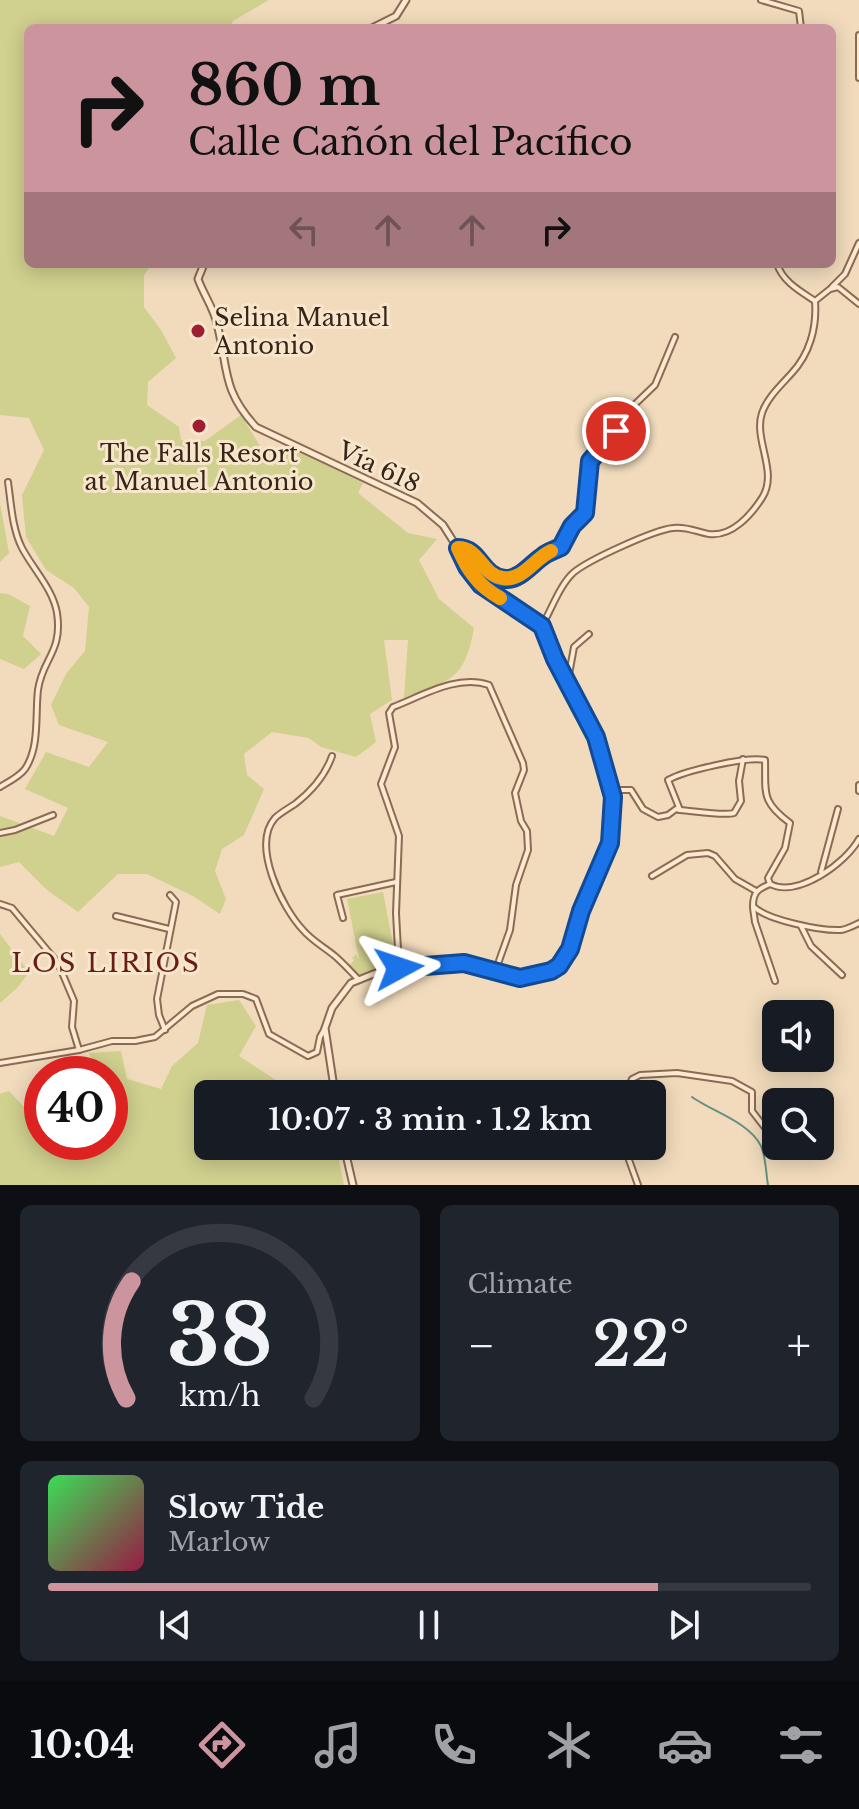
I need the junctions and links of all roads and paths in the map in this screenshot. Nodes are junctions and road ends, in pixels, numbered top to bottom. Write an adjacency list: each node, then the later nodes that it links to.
1 (406, 0): 3 (street)
2 (761, 0): 4 (street)
3 (380, 24)
4 (801, 24)
5 (859, 35): 6 (street)
6 (859, 78)
7 (859, 243): 10 (street)
8 (202, 268): 15 (street, Vía 618)
9 (778, 268): 11 (street)
10 (830, 289): 11 (street); 12 (street)
11 (815, 301): 16 (street)
12 (859, 304)
13 (675, 337): 15 (street)
14 (8, 482): 22 (street)
15 (458, 548): 16 (street, Vía 618)
16 (542, 626): 18 (street)
17 (589, 634): 18 (street)
18 (568, 680): 23 (street)
19 (332, 756): 46 (street)
20 (743, 759): 26 (street); 26 (street); 33 (street)
21 (859, 785): 24 (street)
22 (0, 787)
23 (612, 790): 26 (street); 44 (street)
24 (859, 791)
25 (838, 809): 30 (street)
26 (680, 810)
27 (53, 815): 28 (street)
28 (0, 833)
29 (859, 839): 30 (street)
30 (821, 874): 33 (street)
31 (652, 876): 34 (street)
32 (396, 882): 39 (street); 43 (street); 44 (street)
33 (770, 884): 34 (street)
34 (756, 891): 37 (street)
35 (170, 895): 42 (street)
36 (0, 904): 50 (street)
37 (753, 906): 41 (street); 47 (street)
38 (116, 916): 42 (street)
39 (343, 918)
40 (859, 923): 41 (street)
41 (801, 926): 45 (street)
42 (169, 929): 49 (street)
43 (399, 968): 44 (street); 46 (street)
44 (494, 972)
45 (842, 975)
46 (358, 979): 48 (street)
47 (775, 981)
48 (325, 1028): 49 (street); 52 (street)
49 (165, 1030): 50 (street)
50 (79, 1050): 51 (street)
51 (0, 1063)
52 (333, 1080)
53 (632, 1080): 54 (street)
54 (762, 1124)
55 (347, 1160): 57 (street)
56 (629, 1160): 58 (street)
57 (353, 1185)
58 (638, 1185)

